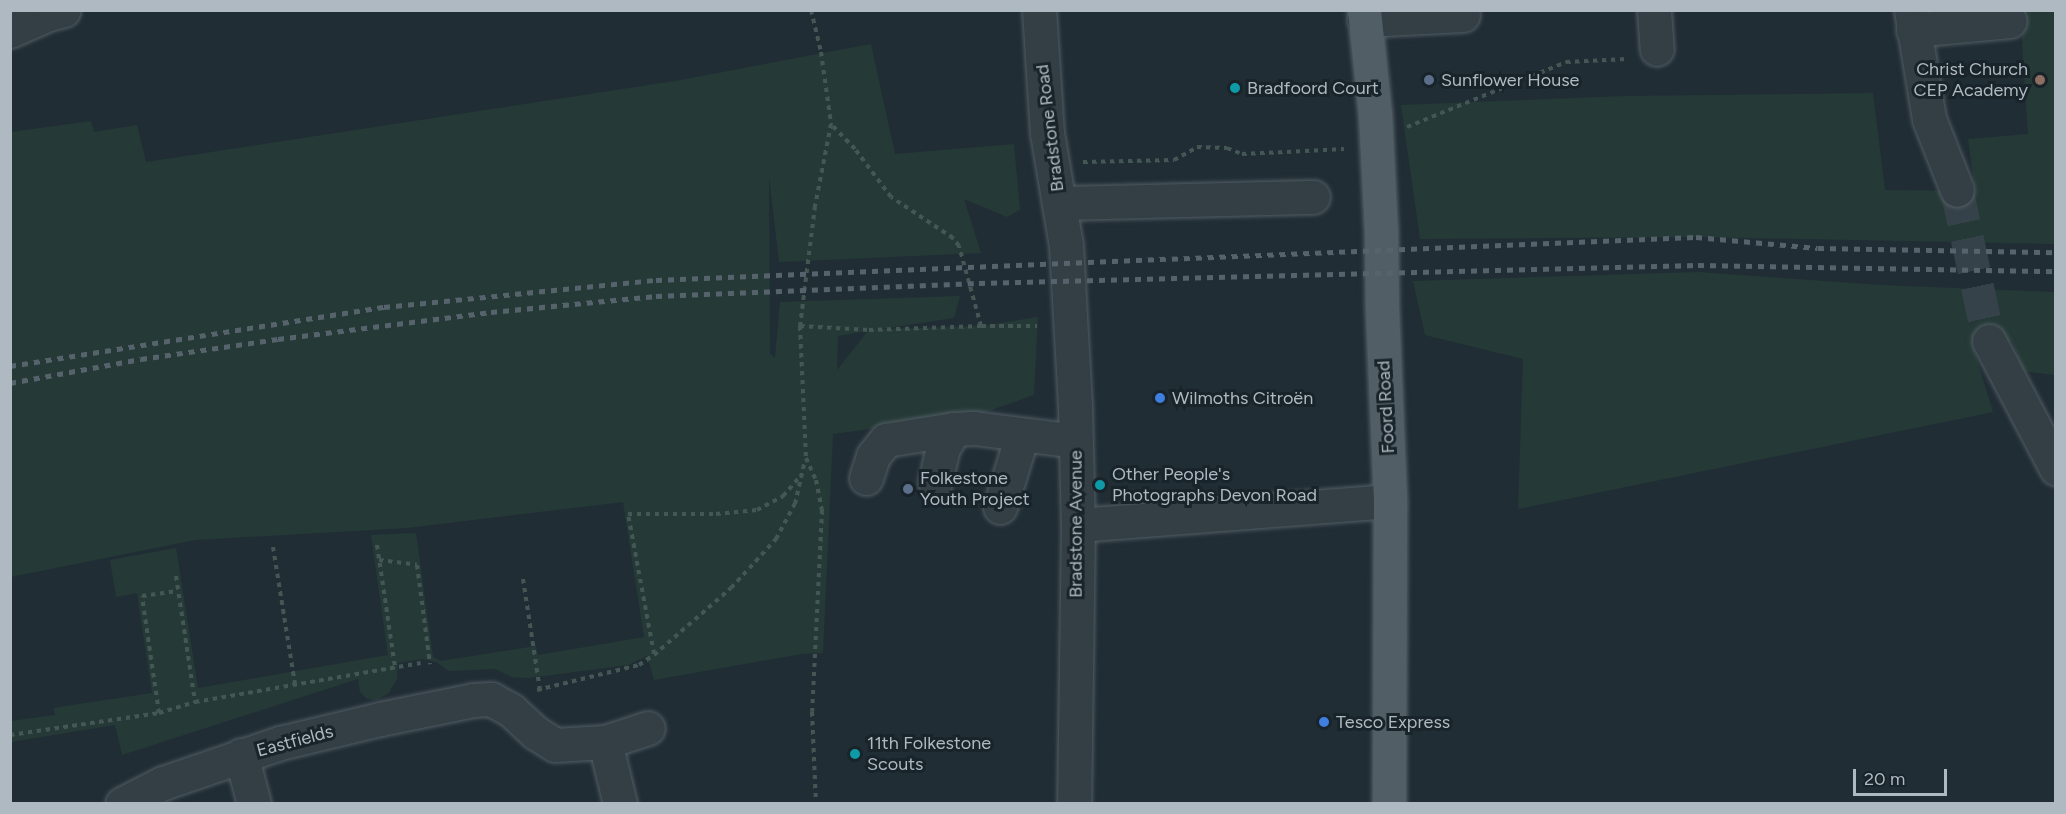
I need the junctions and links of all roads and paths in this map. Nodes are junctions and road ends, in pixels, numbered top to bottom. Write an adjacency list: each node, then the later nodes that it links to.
1 (64, 10): 9 (street)
2 (811, 10): 11 (path)
3 (1039, 10): 13 (street, Bradstone Road)
4 (1654, 10): 10 (street)
5 (1364, 15): 6 (street); 12 (main road, Foord Road)
6 (1463, 15)
7 (1912, 20): 8 (street); 14 (street)
8 (2010, 21)
9 (10, 32)
10 (1644, 53): 12 (path)
11 (831, 124): 18 (path); 19 (path)
12 (1376, 142): 13 (path); 30 (main road, Foord Road)
13 (1052, 163): 16 (street, Bradstone Road)
14 (1957, 190)
15 (1313, 197): 16 (street)
16 (1059, 203): 17 (street, Bradstone Road)
17 (1066, 245): 24 (street, Bradstone Avenue)
18 (800, 326): 19 (path); 25 (path)
19 (981, 326): 20 (path)
20 (1038, 326)
21 (1989, 341): 26 (street)
22 (954, 429): 23 (street); 28 (street); 29 (street)
23 (1022, 435): 24 (street); 31 (street)
24 (1075, 441): 32 (street, Bradstone Avenue)
25 (806, 458): 27 (path); 55 (path)
26 (2055, 468)
27 (803, 474): 39 (path); 39 (path)
28 (866, 478)
29 (935, 482)
30 (1390, 501): 32 (street); 57 (main road, Foord Road)
31 (1000, 507)
32 (1078, 525): 56 (street, Bradstone Avenue)
33 (376, 545): 35 (path)
34 (273, 547): 43 (path)
35 (379, 560): 41 (path); 42 (path)
36 (176, 576): 38 (path)
37 (523, 579): 45 (path)
38 (178, 591): 46 (path); 47 (path)
39 (654, 655): 45 (path)
40 (421, 663): 42 (path)
41 (430, 664)
42 (394, 667): 43 (path)
43 (295, 685): 46 (path)
44 (533, 690): 45 (path)
45 (540, 690)
46 (195, 702): 47 (path)
47 (159, 713): 49 (path)
48 (648, 728): 50 (street)
49 (10, 735)
50 (605, 742): 51 (street, Eastfields); 54 (street)
51 (241, 755): 52 (street, Eastfields); 53 (street)
52 (122, 804)
53 (254, 804)
54 (620, 804)
55 (816, 804)
56 (1074, 804)
57 (1389, 804)

